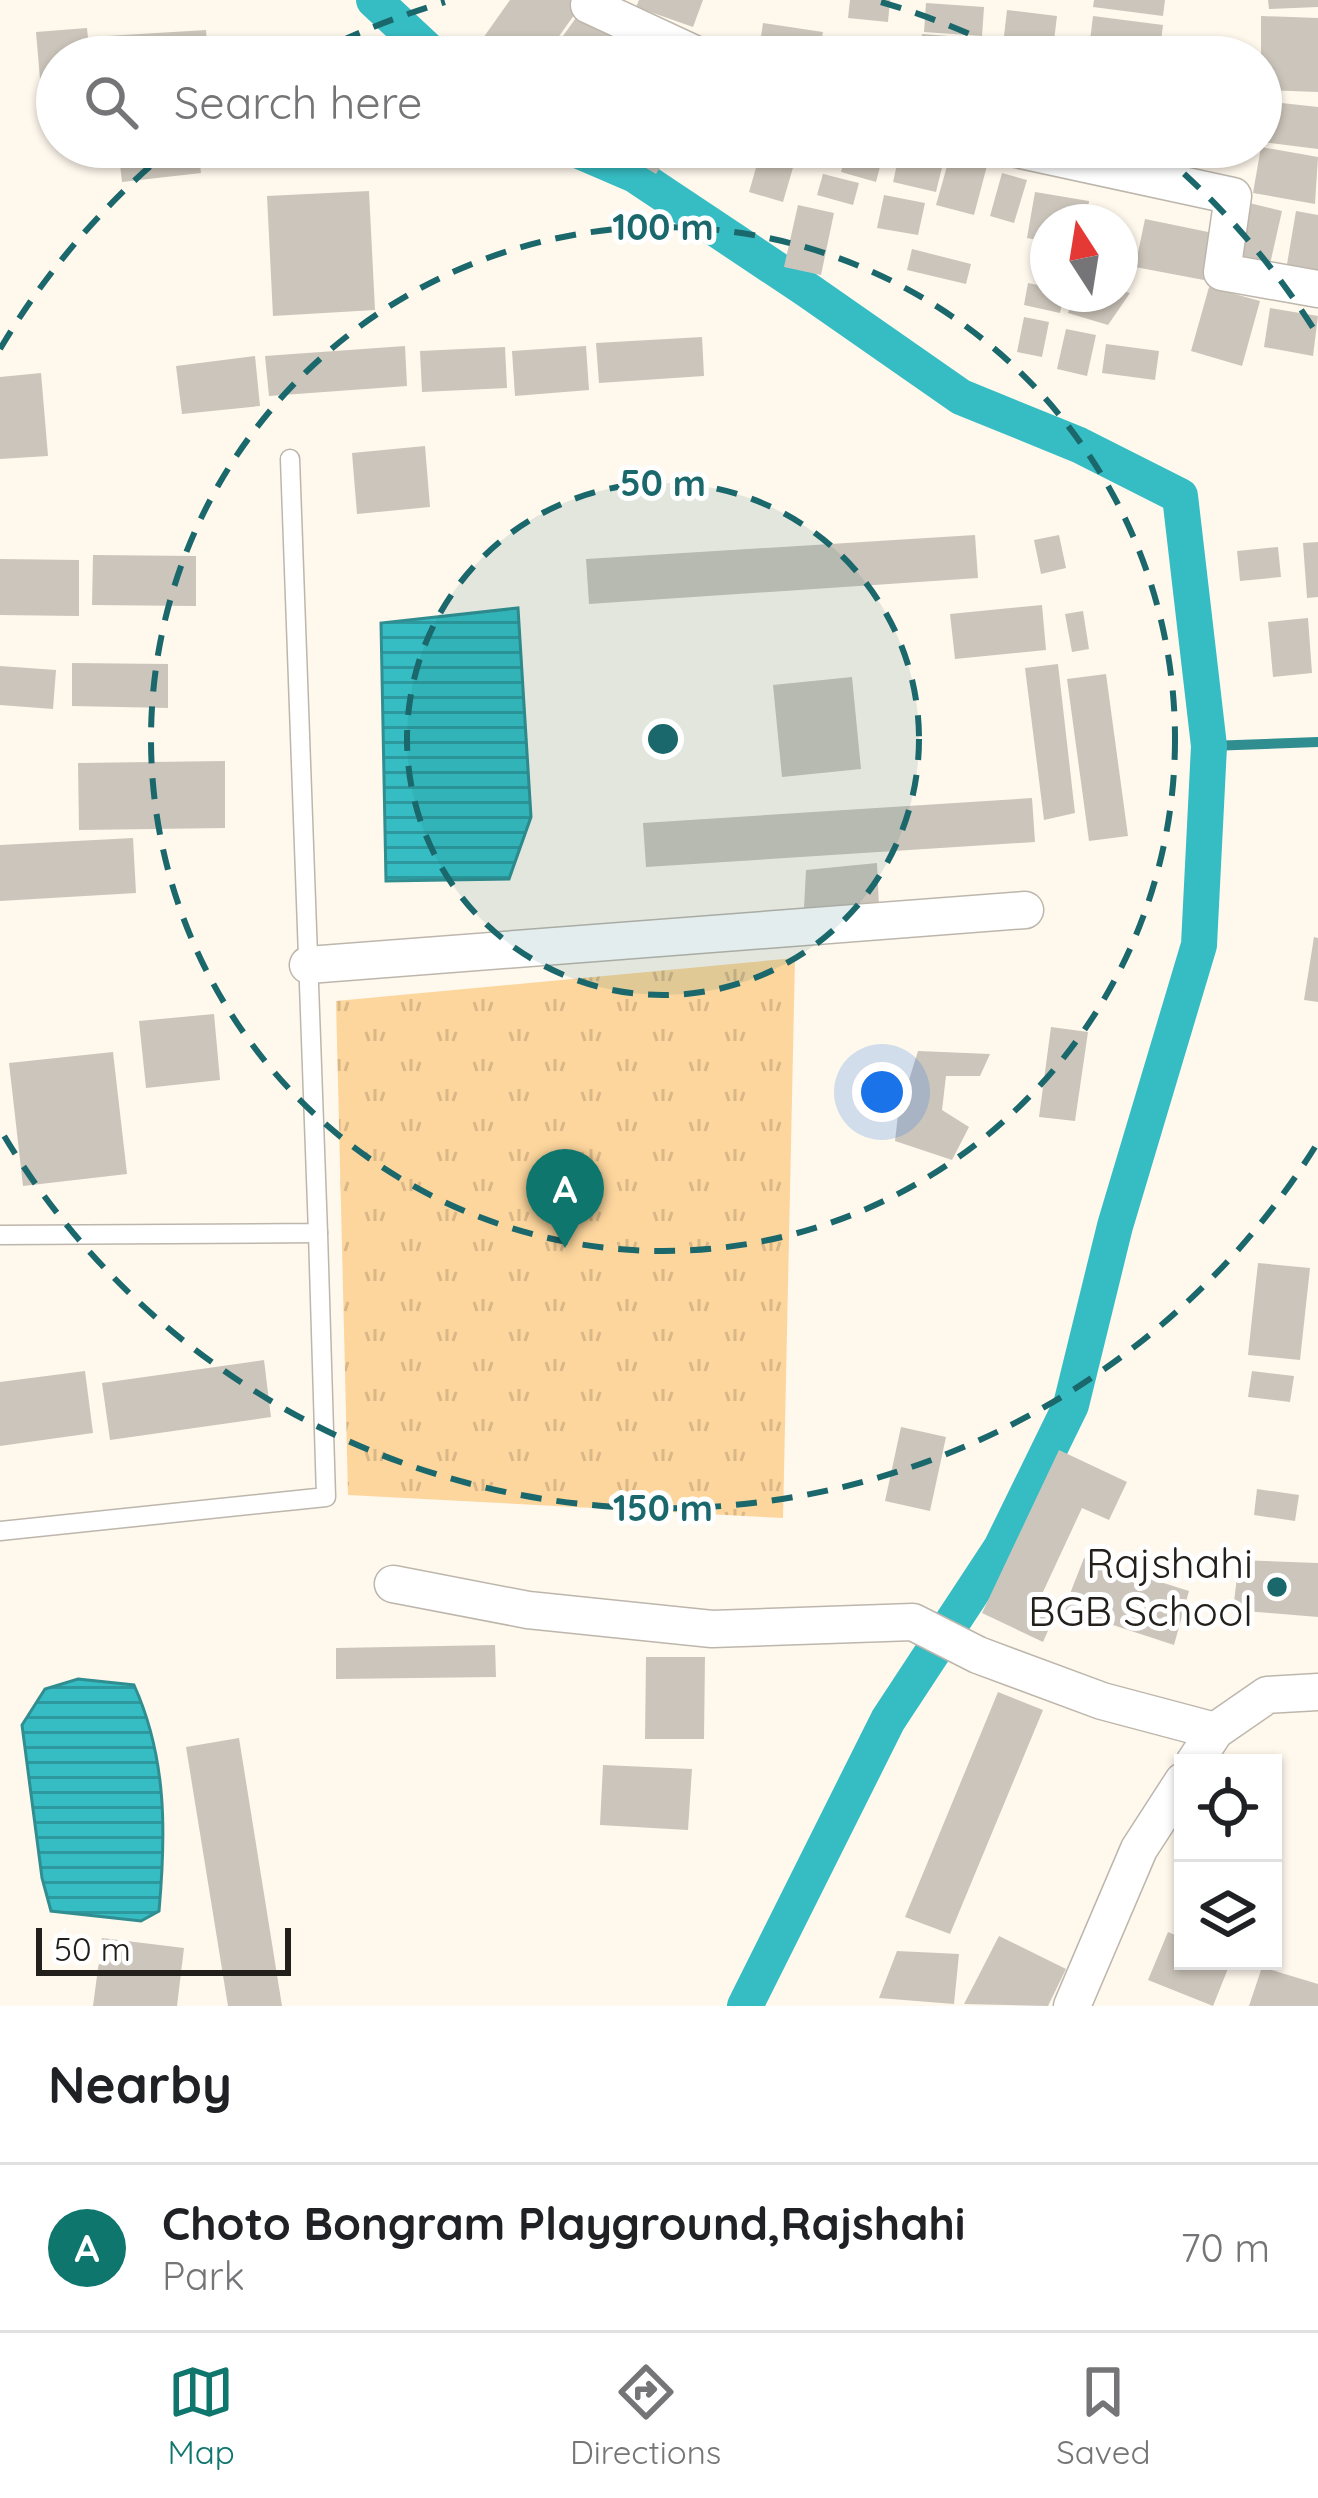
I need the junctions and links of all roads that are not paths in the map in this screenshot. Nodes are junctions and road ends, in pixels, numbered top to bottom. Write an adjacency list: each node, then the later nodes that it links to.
1 (589, 5): 2 (street)
2 (656, 36)
3 (1104, 168): 4 (street)
4 (1318, 289)
5 (290, 459): 7 (lane)
6 (1025, 910): 7 (street)
7 (308, 965): 8 (lane)
8 (318, 1233): 9 (lane); 10 (lane)
9 (0, 1235)
10 (0, 1531)
11 (393, 1584): 13 (street)
12 (1318, 1691): 13 (street)
13 (1215, 1731): 14 (street)
14 (1200, 1754)
15 (1174, 1795): 16 (street)
16 (1072, 2006)

